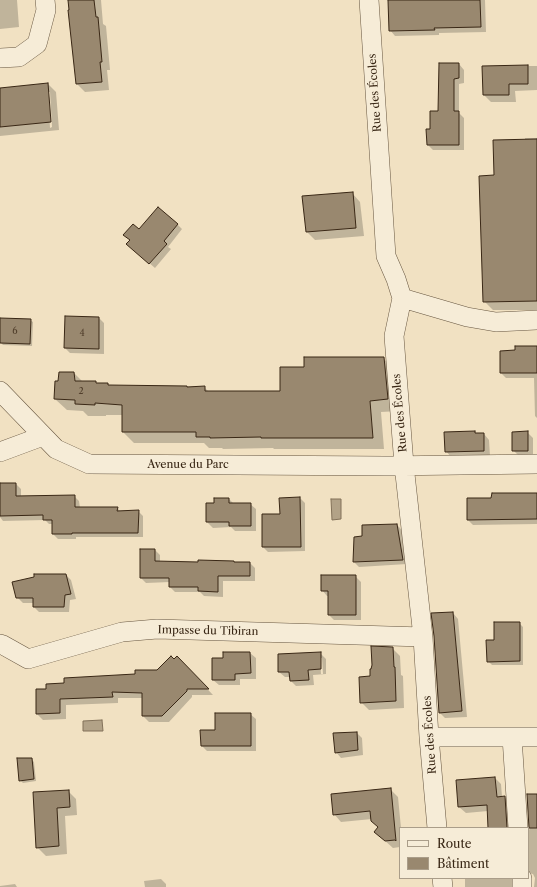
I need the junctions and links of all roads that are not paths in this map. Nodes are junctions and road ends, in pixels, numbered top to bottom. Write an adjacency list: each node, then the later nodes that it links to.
1 (45, 0): 3 (street)
2 (369, 0): 4 (street, Rue des Écoles)
3 (0, 58)
4 (402, 298): 5 (street); 10 (street, Rue des Écoles)
5 (537, 320)
6 (0, 391): 7 (street, Avenue du Parc)
7 (43, 436): 8 (street); 10 (street, Avenue du Parc)
8 (0, 452)
9 (537, 464): 10 (street, Avenue du Parc)
10 (404, 465): 11 (street, Rue des Écoles)
11 (423, 637): 12 (street, Impasse du Tibiran); 13 (street, Rue des Écoles)
12 (0, 644)
13 (429, 737): 14 (street); 16 (street, Rue des Écoles)
14 (512, 737): 15 (street); 17 (street)
15 (537, 738)
16 (437, 827)
17 (518, 827)

